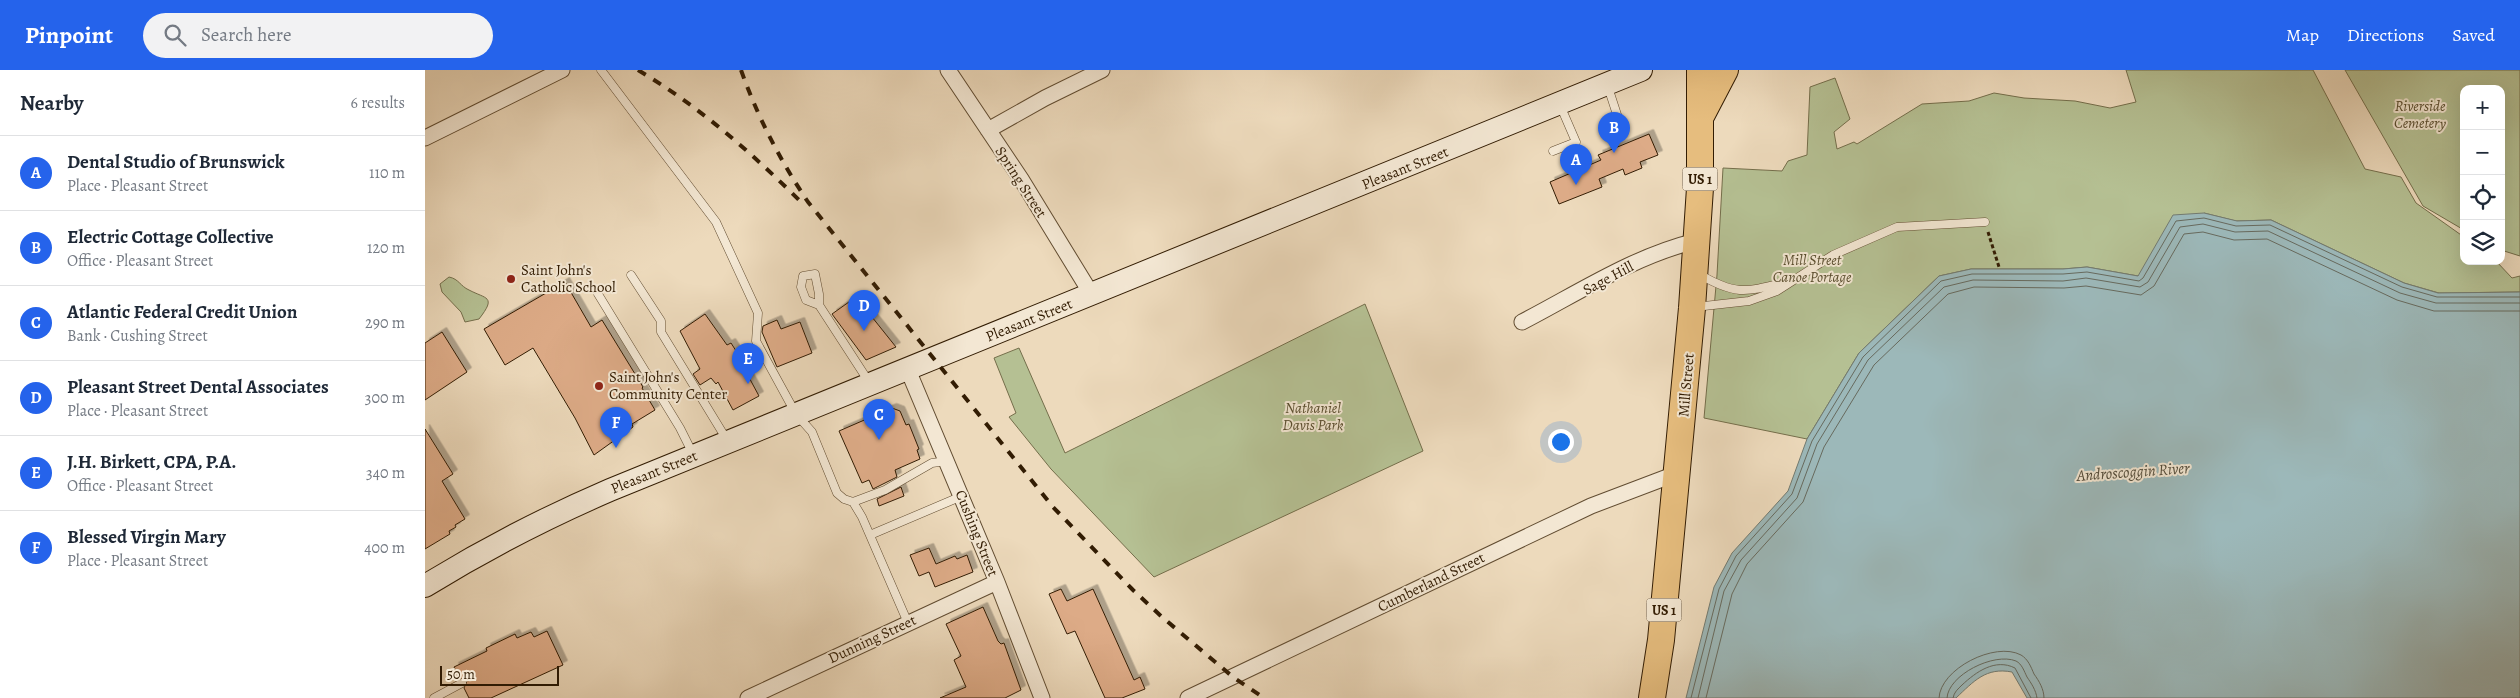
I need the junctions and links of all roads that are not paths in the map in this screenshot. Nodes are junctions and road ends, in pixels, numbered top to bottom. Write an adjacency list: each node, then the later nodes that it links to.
1 (562, 70): 13 (street)
2 (601, 70): 27 (lane)
3 (948, 70): 11 (street, Spring Street)
4 (1102, 70): 11 (street)
5 (1641, 70): 8 (main road, Pleasant Street)
6 (1701, 70): 10 (highway, Mill Street)
7 (1725, 70): 10 (highway, US 1)
8 (1607, 85): 9 (main road, Pleasant Street); 12 (lane)
9 (1560, 105): 14 (lane); 21 (main road, Pleasant Street)
10 (1700, 117): 16 (highway, Mill Street / US 1)
11 (988, 130): 21 (street, Spring Street)
12 (1623, 133)
13 (425, 138)
14 (1553, 151)
15 (1985, 222): 19 (lane)
16 (1696, 241): 17 (highway, Mill Street / US 1); 24 (street, Sage Hill)
17 (1694, 270): 19 (lane); 23 (highway, Mill Street / US 1)
18 (631, 275): 28 (lane)
19 (1794, 280): 23 (lane)
20 (598, 294): 29 (lane)
21 (1092, 295): 25 (main road, Pleasant Street)
22 (819, 305): 26 (lane)
23 (1693, 308): 31 (highway, Mill Street / US 1)
24 (1522, 322)
25 (908, 370): 26 (main road, Pleasant Street); 30 (street, Cushing Street)
26 (871, 384): 27 (main road, Pleasant Street)
27 (796, 414): 28 (main road, Pleasant Street); 33 (lane)
28 (728, 442): 29 (main road, Pleasant Street)
29 (694, 455): 36 (main road, Pleasant Street)
30 (947, 461): 32 (street, Cushing Street); 33 (lane)
31 (1678, 473): 42 (street, Cumberland Street); 43 (highway, Mill Street / US 1)
32 (962, 496): 34 (lane); 35 (street, Cushing Street)
33 (853, 502): 34 (lane)
34 (870, 535): 37 (lane)
35 (997, 582): 37 (street, Dunning Street); 41 (street, Cushing Street)
36 (425, 586)
37 (908, 623): 40 (street, Dunning Street)
38 (462, 683): 39 (lane)
39 (434, 698)
40 (748, 698)
41 (1041, 698)
42 (1188, 698)
43 (1652, 698)

